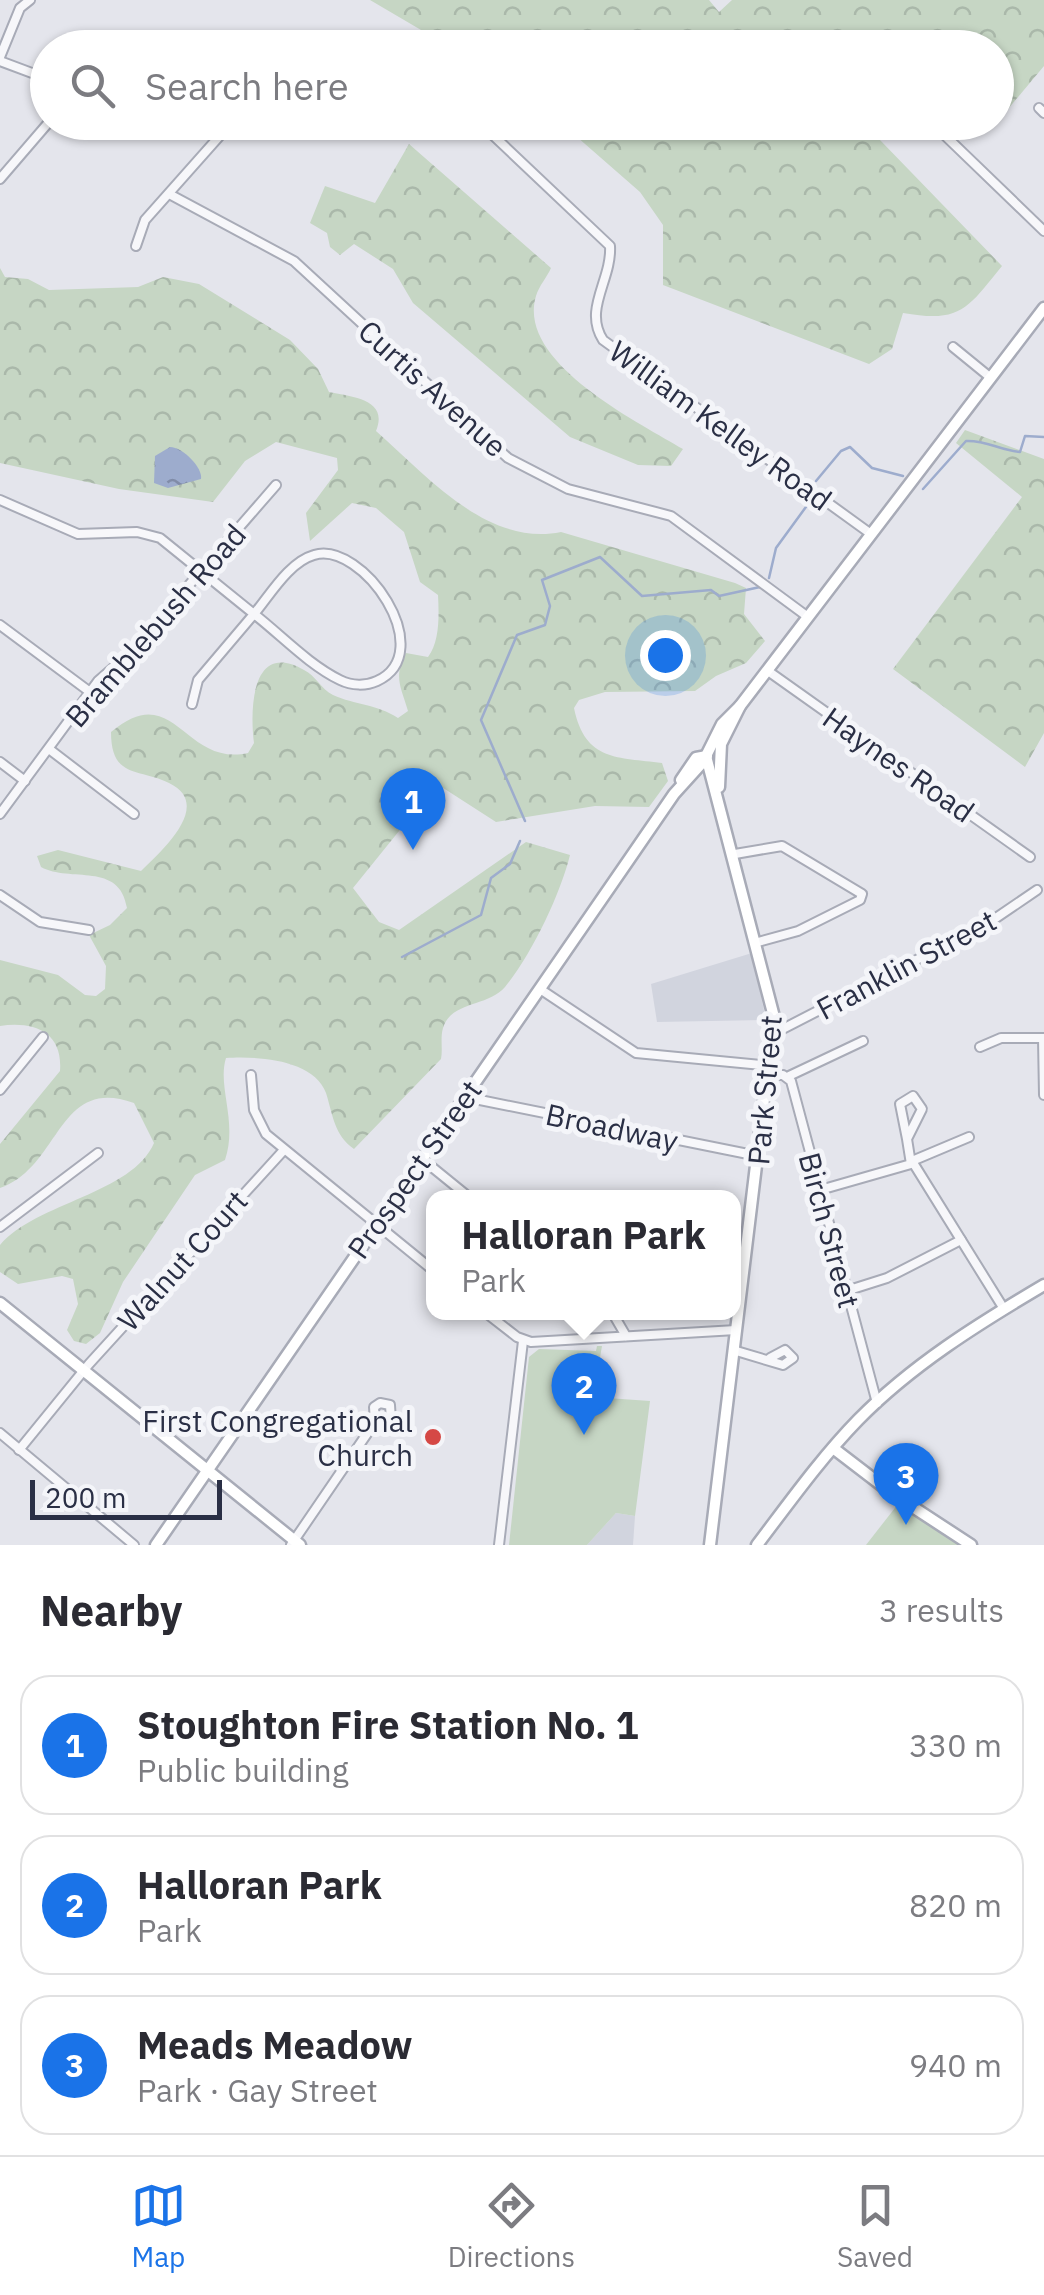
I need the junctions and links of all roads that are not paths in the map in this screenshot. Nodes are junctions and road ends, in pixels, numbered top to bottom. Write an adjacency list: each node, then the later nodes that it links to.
1 (30, 0): 2 (street)
2 (0, 59): 3 (street)
3 (30, 72)
4 (34, 140): 8 (street)
5 (217, 140): 9 (street)
6 (498, 140): 17 (street, William Kelley Road)
7 (950, 140): 10 (street)
8 (0, 179)
9 (171, 195): 11 (street); 20 (street, Curtis Avenue)
10 (1044, 230)
11 (136, 246)
12 (1044, 308): 14 (main road)
13 (954, 346): 14 (street)
14 (991, 378): 17 (main road)
15 (276, 485): 18 (street, Bramblebush Road)
16 (0, 500): 18 (street)
17 (872, 534): 20 (main road)
18 (202, 570): 19 (street); 23 (street, Bramblebush Road)
19 (254, 614): 19 (street); 24 (street)
20 (808, 618): 22 (main road)
21 (0, 625): 23 (street)
22 (768, 671): 27 (main road); 34 (street, Haynes Road)
23 (90, 692): 25 (street, Bramblebush Road)
24 (192, 704)
25 (49, 749): 28 (street, Bramblebush Road); 31 (street)
26 (0, 762): 28 (street)
27 (709, 765): 29 (main road, Prospect Street); 29 (main road, Prospect Street); 32 (main road, Park Street); 32 (main road, Park Street)
28 (26, 780): 30 (street, Bramblebush Road)
29 (674, 794): 39 (main road, Prospect Street)
30 (0, 814)
31 (134, 814)
32 (725, 818): 33 (main road, Park Street)
33 (734, 854): 38 (main road, Park Street); 38 (street)
34 (1030, 857)
35 (1037, 890): 40 (street, Franklin Street)
36 (0, 895): 37 (street)
37 (89, 930)
38 (758, 942): 40 (main road, Park Street)
39 (540, 989): 45 (street); 50 (main road, Prospect Street)
40 (773, 1034): 45 (main road, Park Street)
41 (43, 1037): 48 (street)
42 (1044, 1038): 44 (street); 49 (street)
43 (863, 1041): 47 (street)
44 (980, 1047)
45 (770, 1070): 47 (street); 55 (main road, Park Street)
46 (251, 1074): 53 (street)
47 (788, 1076): 59 (street, Birch Street)
48 (0, 1090)
49 (1044, 1095)
50 (465, 1096): 55 (street, Broadway); 56 (main road, Prospect Street)
51 (969, 1137): 57 (street)
52 (906, 1140): 52 (street); 57 (street)
53 (282, 1151): 60 (street); 77 (street, Walnut Court)
54 (98, 1153): 61 (street)
55 (758, 1156): 63 (main road, Park Street)
56 (422, 1158): 58 (street); 60 (main road, Prospect Street)
57 (912, 1162): 59 (street); 62 (street)
58 (460, 1190)
59 (820, 1190): 66 (street, Birch Street)
60 (376, 1225): 64 (street); 83 (main road, Prospect Street)
61 (0, 1228)
62 (961, 1240): 66 (street); 68 (street)
63 (741, 1241)
64 (426, 1266)
65 (1044, 1285): 68 (main road)
66 (846, 1291): 78 (street, Birch Street)
67 (0, 1303): 77 (main road)
68 (1004, 1309): 78 (main road)
69 (496, 1320): 74 (street)
70 (617, 1320): 73 (street)
71 (736, 1320): 72 (main road, Park Street)
72 (736, 1330): 73 (street); 75 (main road, Park Street)
73 (626, 1336): 74 (street)
74 (523, 1340): 87 (street)
75 (734, 1350): 76 (street); 88 (main road, Park Street)
76 (770, 1358)
77 (85, 1371): 82 (street, Walnut Court); 83 (main road)
78 (876, 1402): 81 (main road)
79 (376, 1422): 84 (street)
80 (0, 1434): 82 (street)
81 (833, 1448): 89 (main road); 90 (main road)
82 (19, 1450): 85 (street)
83 (206, 1469): 84 (main road); 86 (main road, Prospect Street)
84 (295, 1544)
85 (134, 1545)
86 (156, 1545)
87 (498, 1545)
88 (710, 1545)
89 (756, 1545)
90 (971, 1545)

